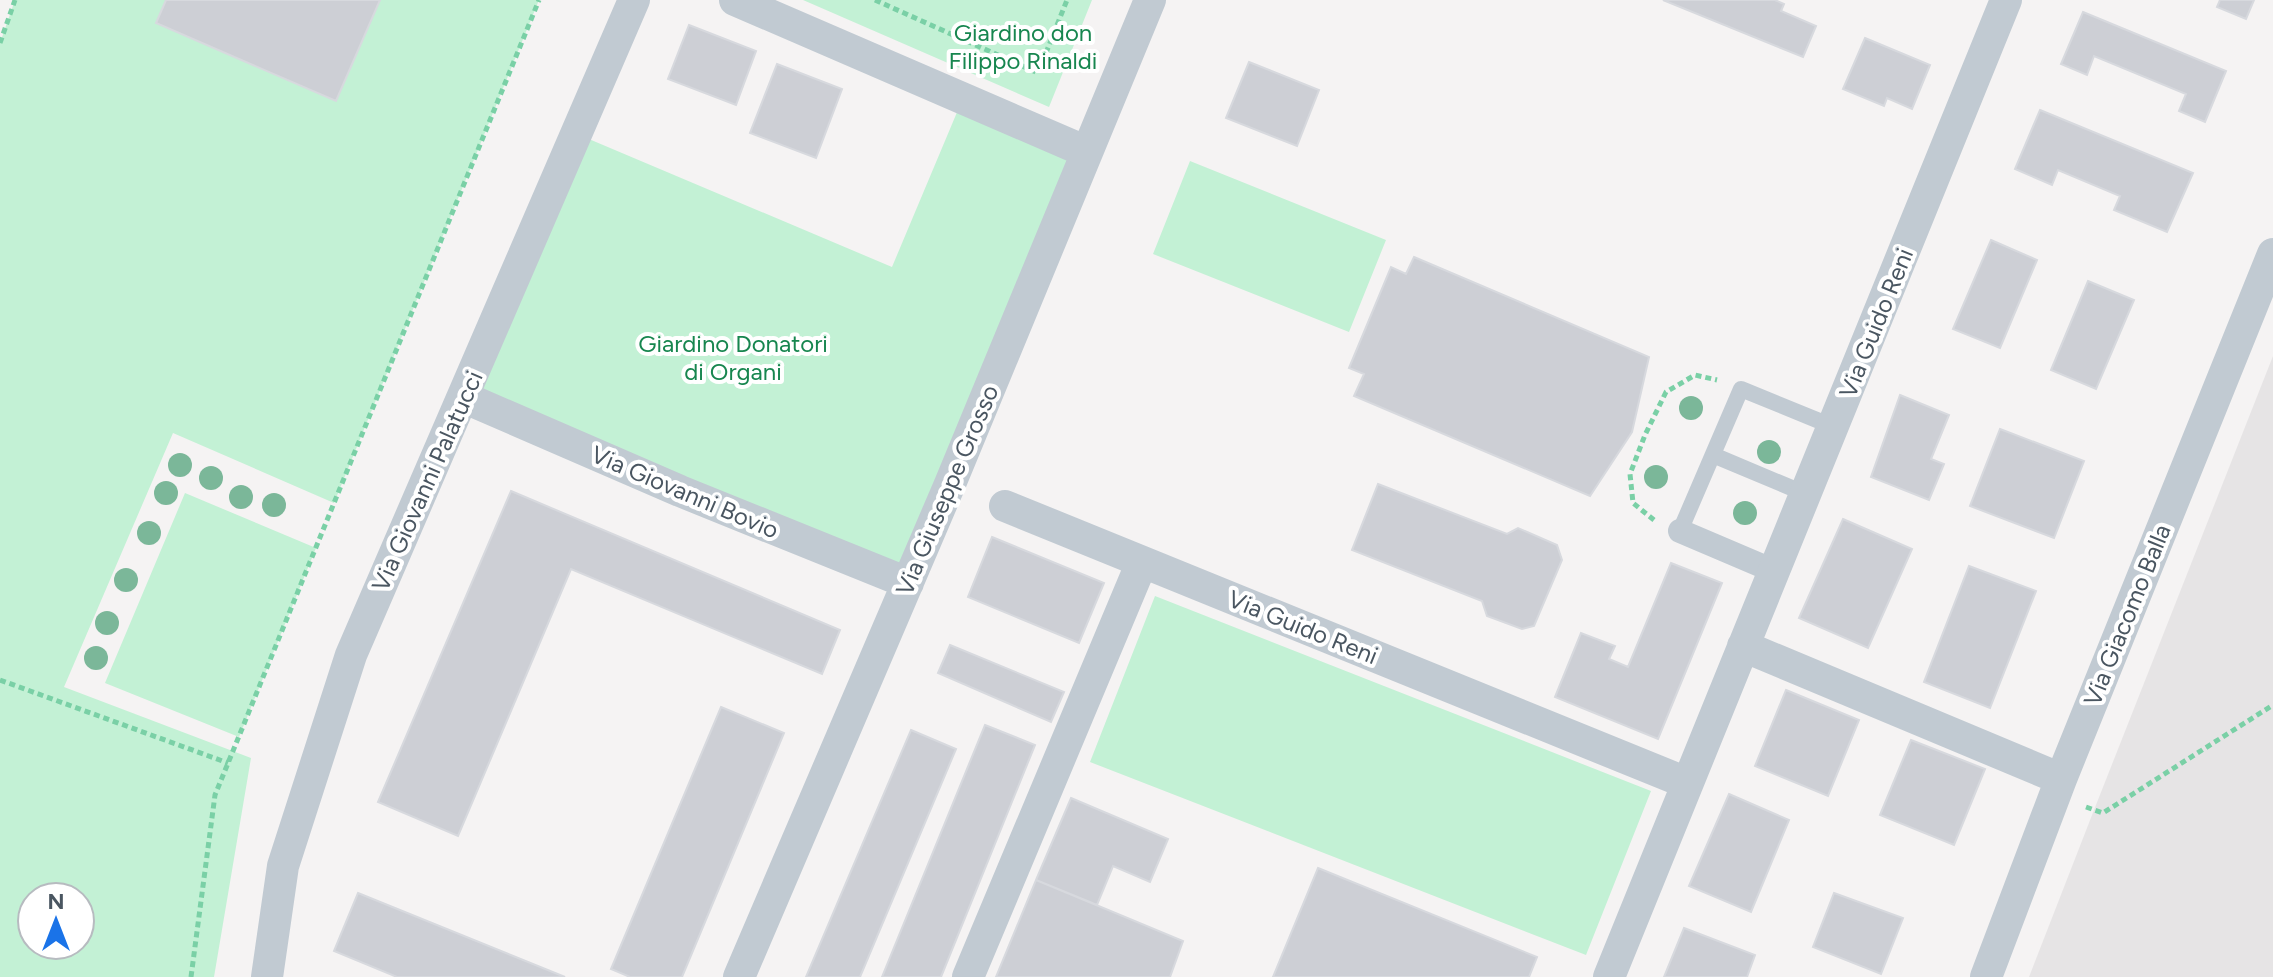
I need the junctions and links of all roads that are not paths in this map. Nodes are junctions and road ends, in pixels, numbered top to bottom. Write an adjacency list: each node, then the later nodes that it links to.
1 (634, 0): 7 (street, Via Giovanni Palatucci)
2 (735, 0): 5 (street)
3 (1150, 0): 5 (street, Via Giuseppe Grosso)
4 (2006, 0): 8 (street, Via Guido Reni)
5 (1087, 152): 15 (street, Via Giuseppe Grosso)
6 (2273, 254): 18 (street, Via Giacomo Balla)
7 (463, 397): 15 (street, Via Giovanni Bovio); 19 (street, Via Giovanni Palatucci)
8 (1834, 427): 9 (lane); 10 (street, Via Guido Reni)
9 (1713, 455): 10 (lane); 12 (lane)
10 (1806, 494): 14 (street, Via Guido Reni)
11 (1005, 506): 13 (street, Via Guido Reni)
12 (1680, 531): 14 (street)
13 (1142, 562): 17 (street, Via Guido Reni); 21 (street)
14 (1774, 571): 16 (street, Via Guido Reni)
15 (908, 583): 20 (street, Via Giuseppe Grosso)
16 (1743, 646): 17 (street, Via Guido Reni); 18 (street)
17 (1687, 783): 22 (street, Via Guido Reni)
18 (2069, 791): 23 (street, Via Giacomo Balla)
19 (267, 977)
20 (739, 977)
21 (968, 977)
22 (1609, 977)
23 (1986, 977)

